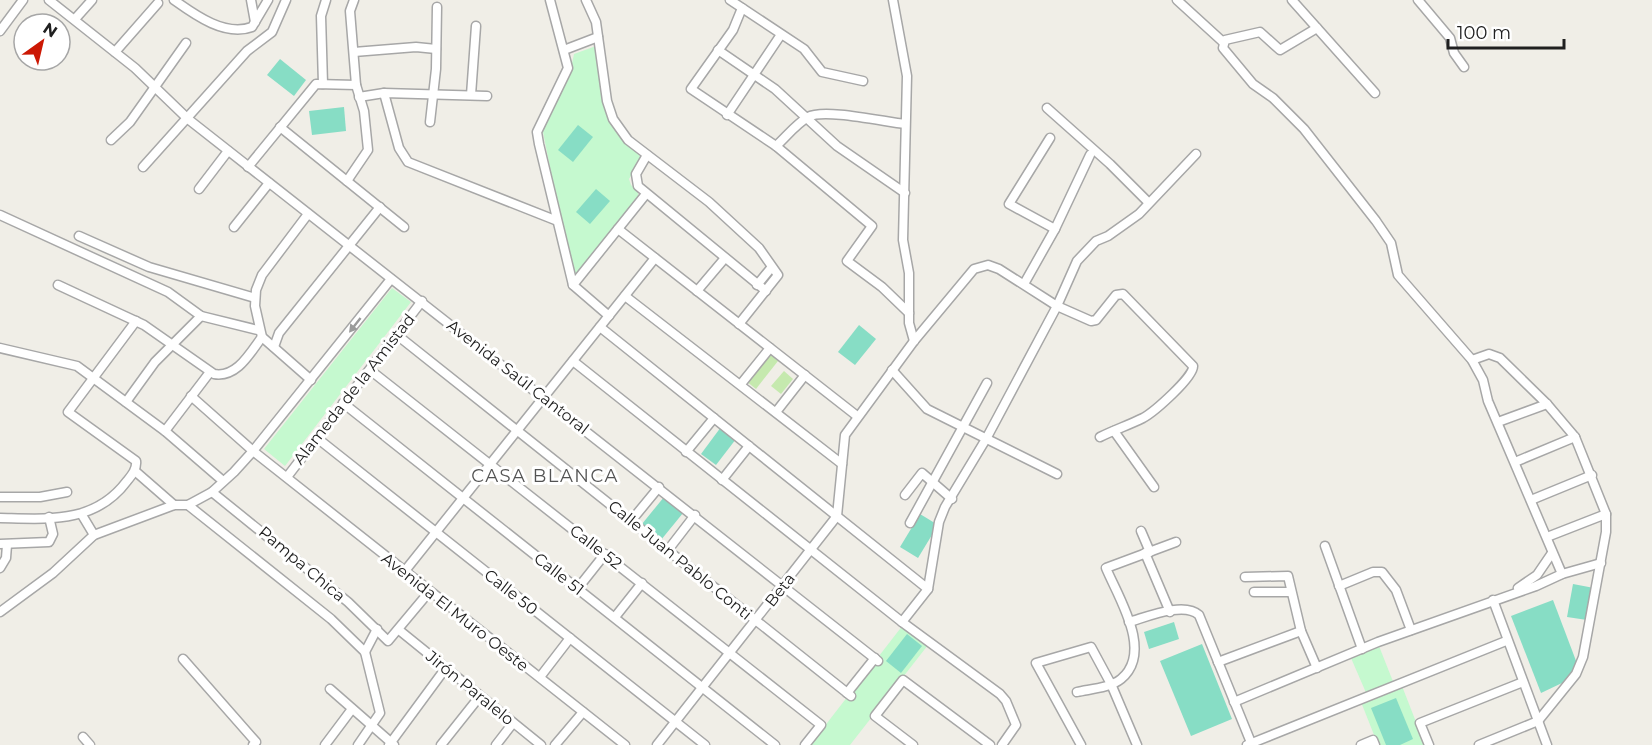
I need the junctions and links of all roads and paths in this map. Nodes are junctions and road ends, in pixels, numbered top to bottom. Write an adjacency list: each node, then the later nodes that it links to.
1 (22, 0): 24 (street)
2 (49, 0): 20 (street, Avenida Saúl Cantoral)
3 (92, 0): 20 (street)
4 (174, 0): 21 (street)
5 (251, 0): 21 (street)
6 (268, 0): 21 (street)
7 (286, 0): 49 (street)
8 (326, 0): 37 (street)
9 (354, 0): 33 (street)
10 (550, 0): 30 (street)
11 (586, 0): 26 (street)
12 (730, 0): 19 (street)
13 (893, 0): 51 (street)
14 (1177, 0): 27 (street)
15 (1292, 0): 23 (street)
16 (1418, 0): 34 (street)
17 (158, 3): 32 (street)
18 (437, 7): 29 (street)
19 (742, 8): 25 (street); 31 (street)
20 (75, 19): 32 (street, Avenida Saúl Cantoral)
21 (255, 22)
22 (476, 26): 43 (street)
23 (1317, 28): 27 (street); 41 (street)
24 (0, 31)
25 (780, 36): 35 (street); 36 (street)
26 (598, 38): 30 (street); 59 (street)
27 (1223, 42): 105 (street)
28 (186, 43): 39 (street)
29 (436, 49): 33 (street); 42 (street)
30 (564, 50): 71 (street)
31 (718, 50): 35 (street); 47 (street)
32 (115, 52): 39 (street, Avenida Saúl Cantoral)
33 (354, 52): 38 (street)
34 (1464, 67)
35 (753, 74): 47 (street); 48 (street)
36 (863, 81)
37 (322, 84): 38 (street); 52 (street)
38 (356, 85): 45 (street)
39 (156, 88): 49 (street, Avenida Saúl Cantoral); 54 (street)
40 (384, 93): 42 (street); 45 (street); 71 (street)
41 (1375, 93)
42 (434, 94): 43 (street); 50 (street)
43 (471, 95): 44 (street)
44 (486, 96)
45 (359, 97): 62 (street)
46 (1047, 108): 67 (street)
47 (727, 114): 55 (street)
48 (808, 117): 51 (street); 55 (street); 65 (street)
49 (188, 119): 56 (street, Avenida Saúl Cantoral); 60 (street)
50 (430, 122)
51 (905, 124): 65 (street)
52 (280, 127): 61 (street); 62 (street)
53 (1050, 138): 75 (street)
54 (111, 140)
55 (776, 146): 92 (street)
56 (228, 151): 61 (street, Avenida Saúl Cantoral); 64 (street)
57 (1090, 154): 75 (street)
58 (1196, 154): 67 (street)
59 (647, 155): 66 (street); 80 (street)
60 (143, 167)
61 (249, 167): 63 (street, Avenida Saúl Cantoral)
62 (347, 181): 68 (street)
63 (268, 183): 69 (street, Avenida Saúl Cantoral); 72 (street)
64 (199, 189)
65 (905, 193): 92 (street)
66 (646, 194): 74 (street); 79 (street)
67 (1148, 202): 91 (street)
68 (380, 207): 73 (street); 77 (street)
69 (308, 214): 77 (street, Avenida Saúl Cantoral); 89 (street)
70 (0, 215): 93 (street)
71 (555, 220): 84 (street)
72 (234, 227)
73 (404, 227)
74 (618, 229): 78 (street); 84 (street)
75 (1055, 229): 82 (street)
76 (79, 236): 89 (street)
77 (348, 246): 81 (street, Avenida Saúl Cantoral); 102 (street)
78 (655, 258): 86 (street); 88 (street)
79 (725, 258): 85 (street); 86 (street)
80 (771, 268): 85 (street); 87 (street)
81 (391, 279): 90 (street, Avenida Saúl Cantoral); 112 (street, one-way to 112)
82 (1024, 284): 91 (street); 100 (street)
83 (58, 285): 95 (street)
84 (573, 285): 94 (street)
85 (758, 285): 87 (street)
86 (697, 291): 96 (street)
87 (766, 291): 96 (street)
88 (626, 296): 94 (street); 114 (street)
89 (255, 298): 98 (street)
90 (422, 302): 99 (street, Alameda de la Amistad); 116 (street, Avenida Saúl Cantoral)
91 (1057, 306): 125 (street); 131 (street)
92 (909, 313): 100 (street)
93 (201, 316): 98 (street); 101 (street)
94 (609, 316): 97 (street)
95 (136, 321): 101 (street); 111 (street)
96 (739, 324): 104 (street)
97 (600, 327): 106 (street); 122 (street)
98 (260, 333): 102 (street); 109 (street)
99 (397, 335): 107 (street, Alameda de la Amistad); 127 (street, Calle Juan Pablo Conti)
100 (914, 341): 108 (street)
101 (172, 344): 109 (street); 117 (street)
102 (274, 347): 112 (street)
103 (0, 348): 111 (street)
104 (770, 348): 110 (street); 114 (street)
105 (1472, 360): 119 (street); 123 (street)
106 (573, 361): 116 (street); 134 (street)
107 (370, 370): 118 (street, Alameda de la Amistad); 136 (street, Calle 52)
108 (892, 370): 121 (street); 124 (street)
109 (210, 372): 115 (street)
110 (805, 375): 120 (street); 121 (street)
111 (92, 377): 117 (street); 138 (street)
112 (311, 380): 133 (street)
113 (987, 383): 124 (street)
114 (741, 384): 120 (street)
115 (191, 396): 126 (street); 133 (street, Avenida El Muro Oeste)
116 (544, 397): 127 (street); 145 (street, Avenida Saúl Cantoral)
117 (126, 402): 126 (street)
118 (343, 403): 130 (street, Alameda de la Amistad); 151 (street, Calle 51)
119 (1547, 404): 123 (street); 129 (street)
120 (776, 412): 137 (street)
121 (857, 416): 137 (street)
122 (714, 418): 132 (street); 134 (street)
123 (1498, 422): 135 (street)
124 (963, 427): 131 (street); 144 (street)
125 (1114, 430): 128 (street); 146 (street)
126 (165, 431): 143 (street)
127 (517, 431): 136 (street); 162 (street, Calle Juan Pablo Conti)
128 (1100, 436)
129 (1575, 437): 135 (street); 140 (street)
130 (316, 438): 141 (street, Alameda de la Amistad); 165 (street, Calle 50)
131 (986, 439): 139 (street); 152 (street)
132 (749, 446): 142 (street); 159 (street)
133 (253, 451): 141 (street, Avenida El Muro Oeste); 143 (street)
134 (687, 452): 142 (street)
135 (1515, 462): 153 (street)
136 (491, 464): 151 (street); 174 (street, Calle 52)
137 (842, 464): 159 (street)
138 (135, 471): 154 (street); 157 (street)
139 (1057, 474)
140 (1592, 475): 153 (street); 156 (street)
141 (287, 477): 178 (street, Avenida El Muro Oeste)
142 (722, 480): 172 (street)
143 (223, 481): 148 (street)
144 (934, 483): 149 (street); 152 (street); 163 (street)
145 (659, 487): 158 (street, Avenida Saúl Cantoral); 162 (street)
146 (1154, 488)
147 (67, 492): 150 (street)
148 (212, 492): 155 (street); 196 (street, Pampa Chica)
149 (905, 495)
150 (0, 496)
151 (464, 498): 165 (street); 184 (street, Calle 51)
152 (952, 499): 185 (street)
153 (1531, 500): 167 (street)
154 (174, 505): 155 (street); 166 (street)
155 (188, 505): 203 (street)
156 (1606, 514): 167 (street); 176 (street)
157 (82, 515): 160 (street); 166 (street)
158 (695, 515): 171 (street); 182 (street, Avenida Saúl Cantoral)
159 (837, 516): 172 (street, Beta); 185 (street)
160 (49, 517): 161 (street); 169 (street)
161 (0, 518)
162 (631, 521): 171 (street, Calle Juan Pablo Conti)
163 (910, 523)
164 (1141, 531): 173 (street)
165 (436, 532): 178 (street); 200 (street, Calle 50)
166 (94, 536): 190 (street)
167 (1546, 537): 175 (street)
168 (1176, 542): 173 (street)
169 (4, 544): 177 (street)
170 (1325, 546): 183 (street)
171 (668, 550): 193 (street, Calle Juan Pablo Conti)
172 (811, 550): 182 (street, Beta); 194 (street)
173 (1147, 553): 191 (street); 195 (street)
174 (605, 554): 181 (street, Calle 52); 184 (street)
175 (1552, 554): 179 (street); 189 (street)
176 (1601, 563): 179 (street); 221 (street)
177 (0, 568)
178 (404, 572): 186 (street, Avenida El Muro Oeste)
179 (1562, 574): 189 (street)
180 (1245, 577): 188 (street)
181 (642, 583): 192 (street); 204 (street, Calle 52)
182 (783, 586): 193 (street, Beta); 215 (street, Avenida Saúl Cantoral)
183 (1339, 586): 198 (street); 202 (street)
184 (578, 588): 192 (street, Calle 51)
185 (928, 589): 194 (street)
186 (429, 592): 197 (street); 209 (street, Avenida El Muro Oeste)
187 (1254, 592): 188 (street)
188 (1291, 592): 199 (street)
189 (1493, 600): 198 (street); 201 (street)
190 (0, 612)
191 (1170, 612): 195 (street); 206 (street)
192 (615, 617): 212 (street, Calle 51)
193 (755, 620): 204 (street, Beta); 215 (street, Calle Juan Pablo Conti)
194 (903, 622): 242 (street)
195 (1129, 622): 211 (street)
196 (377, 629): 197 (street, Pampa Chica); 203 (street)
197 (399, 630): 208 (street, Jirón Paralelo)
198 (1411, 630): 202 (street)
199 (1301, 631): 206 (street); 207 (street)
200 (570, 638): 209 (street); 220 (street, Calle 50)
201 (1506, 641): 210 (street); 226 (street)
202 (1362, 649): 207 (street)
203 (365, 652): 223 (street)
204 (729, 652): 212 (street, Beta); 239 (street, Calle 52)
205 (183, 659): 228 (street)
206 (1218, 662): 217 (street)
207 (1317, 668): 217 (street)
208 (445, 669): 216 (street, Jirón Paralelo); 225 (street)
209 (540, 677): 219 (street, Avenida El Muro Oeste)
210 (1522, 682): 221 (street); 247 (street)
211 (1112, 684): 214 (street); 243 (street); 244 (street)
212 (702, 687): 220 (street, Beta); 238 (street, Calle 51)
213 (330, 689): 218 (street)
214 (1077, 692)
215 (849, 695)
216 (480, 696): 222 (street, Jirón Paralelo); 231 (street)
217 (1234, 702): 226 (street)
218 (352, 709): 223 (street); 229 (street)
219 (583, 712): 234 (street); 235 (street, Avenida El Muro Oeste)
220 (675, 721): 236 (street, Beta); 237 (street, Calle 50)
221 (1538, 721): 248 (street); 249 (street)
222 (513, 723): 232 (street); 233 (street, Jirón Paralelo)
223 (371, 728): 225 (street); 230 (street)
224 (83, 737): 227 (street)
225 (391, 744)
226 (1250, 744)
227 (90, 745)
228 (253, 745)
229 (325, 745)
230 (358, 745)
231 (441, 745)
232 (496, 745)
233 (541, 745)
234 (555, 745)
235 (625, 745)
236 (657, 745)
237 (705, 745)
238 (775, 745)
239 (805, 745)
240 (913, 745): 241 (street)
241 (990, 745)
242 (1002, 745)
243 (1081, 745)
244 (1137, 745)
245 (1360, 745): 246 (street)
246 (1375, 745)
247 (1429, 745)
248 (1479, 745)
249 (1547, 745)

